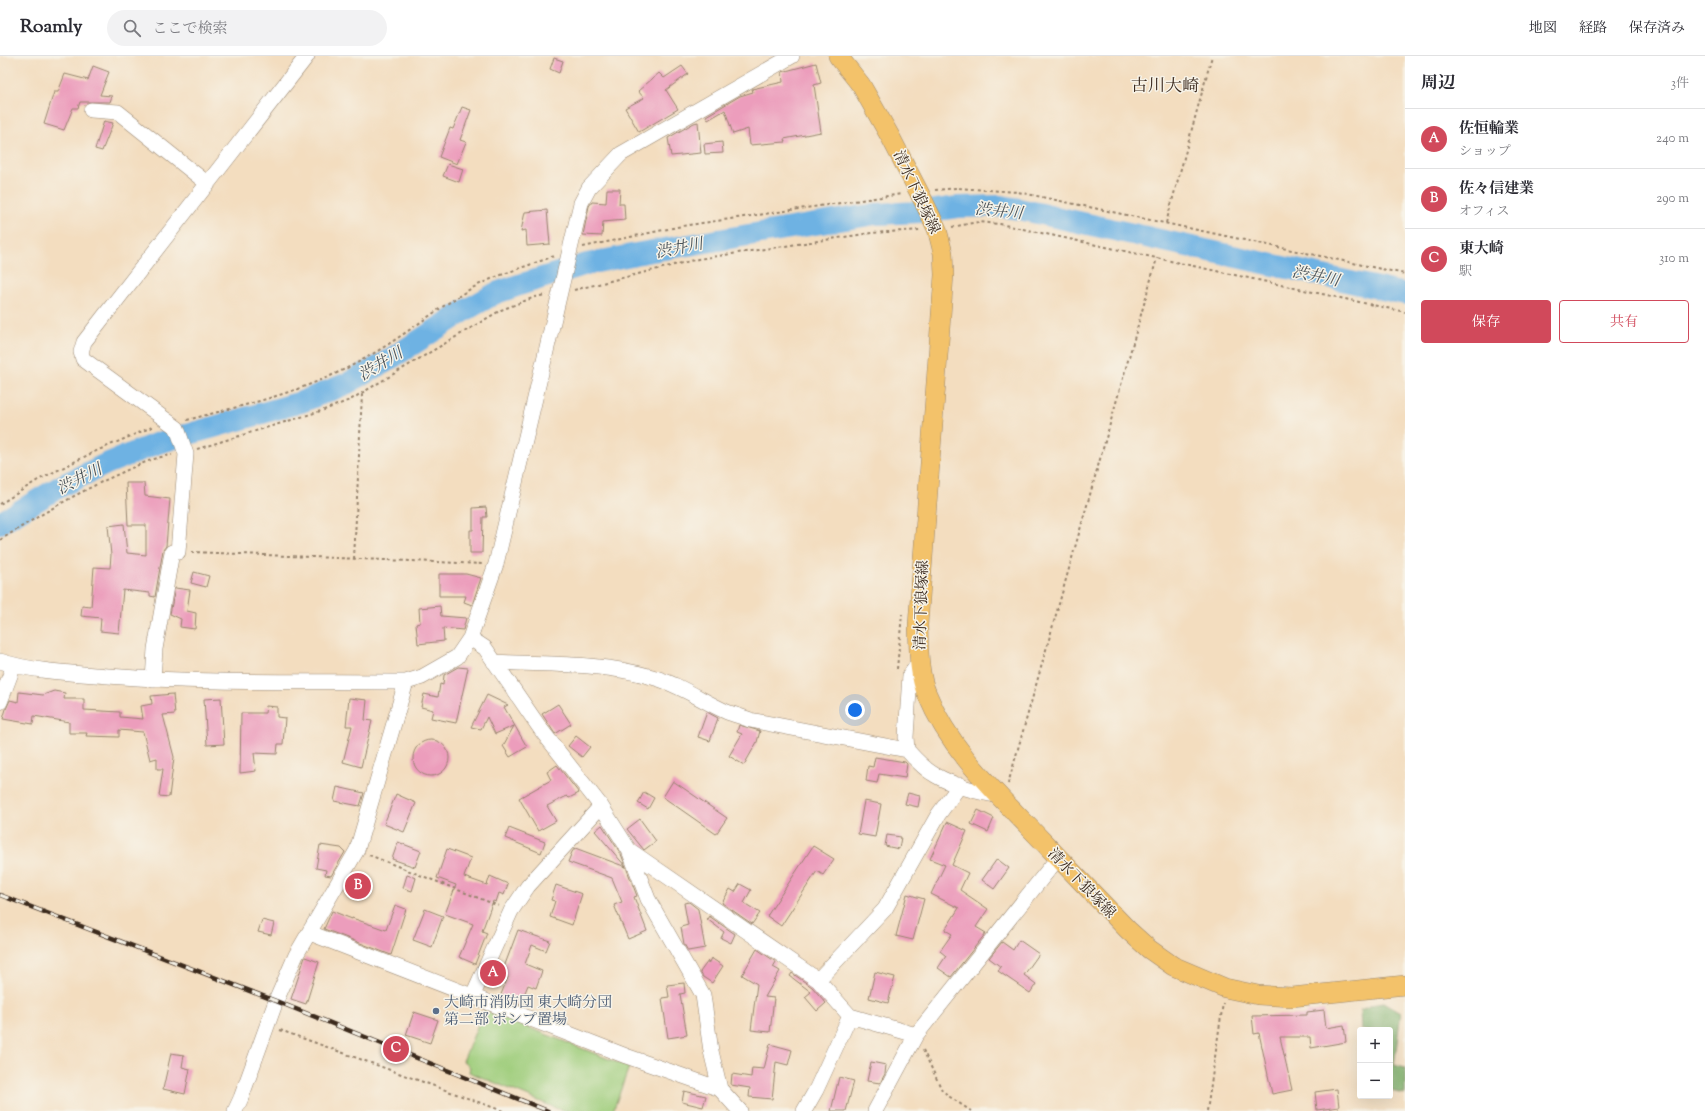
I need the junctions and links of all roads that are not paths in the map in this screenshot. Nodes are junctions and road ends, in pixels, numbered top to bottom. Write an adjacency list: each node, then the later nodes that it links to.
1 (307, 56): 5 (street)
2 (792, 56): 6 (street)
3 (838, 56): 7 (main road, 清水下狼塚線)
4 (91, 110): 5 (street)
5 (208, 184): 10 (street)
6 (470, 638): 8 (street); 11 (street)
7 (920, 661): 13 (street); 15 (main road, 清水下狼塚線)
8 (494, 662): 13 (street); 16 (street)
9 (7, 663): 10 (street); 12 (street)
10 (153, 680): 11 (street)
11 (406, 682): 19 (street)
12 (0, 702)
13 (907, 750): 14 (street)
14 (960, 785): 15 (street); 20 (street)
15 (998, 795): 18 (main road, 清水下狼塚線)
16 (601, 806): 17 (street); 22 (street)
17 (629, 850): 20 (street); 25 (street)
18 (1058, 858): 21 (main road, 清水下狼塚線); 24 (street)
19 (310, 933): 22 (street); 26 (street)
20 (818, 980): 23 (street)
21 (1405, 985)
22 (472, 996): 25 (street)
23 (850, 1016): 24 (street); 28 (street)
24 (916, 1035): 29 (street)
25 (720, 1089): 27 (street)
26 (235, 1111)
27 (740, 1111)
28 (804, 1111)
29 (875, 1111)

